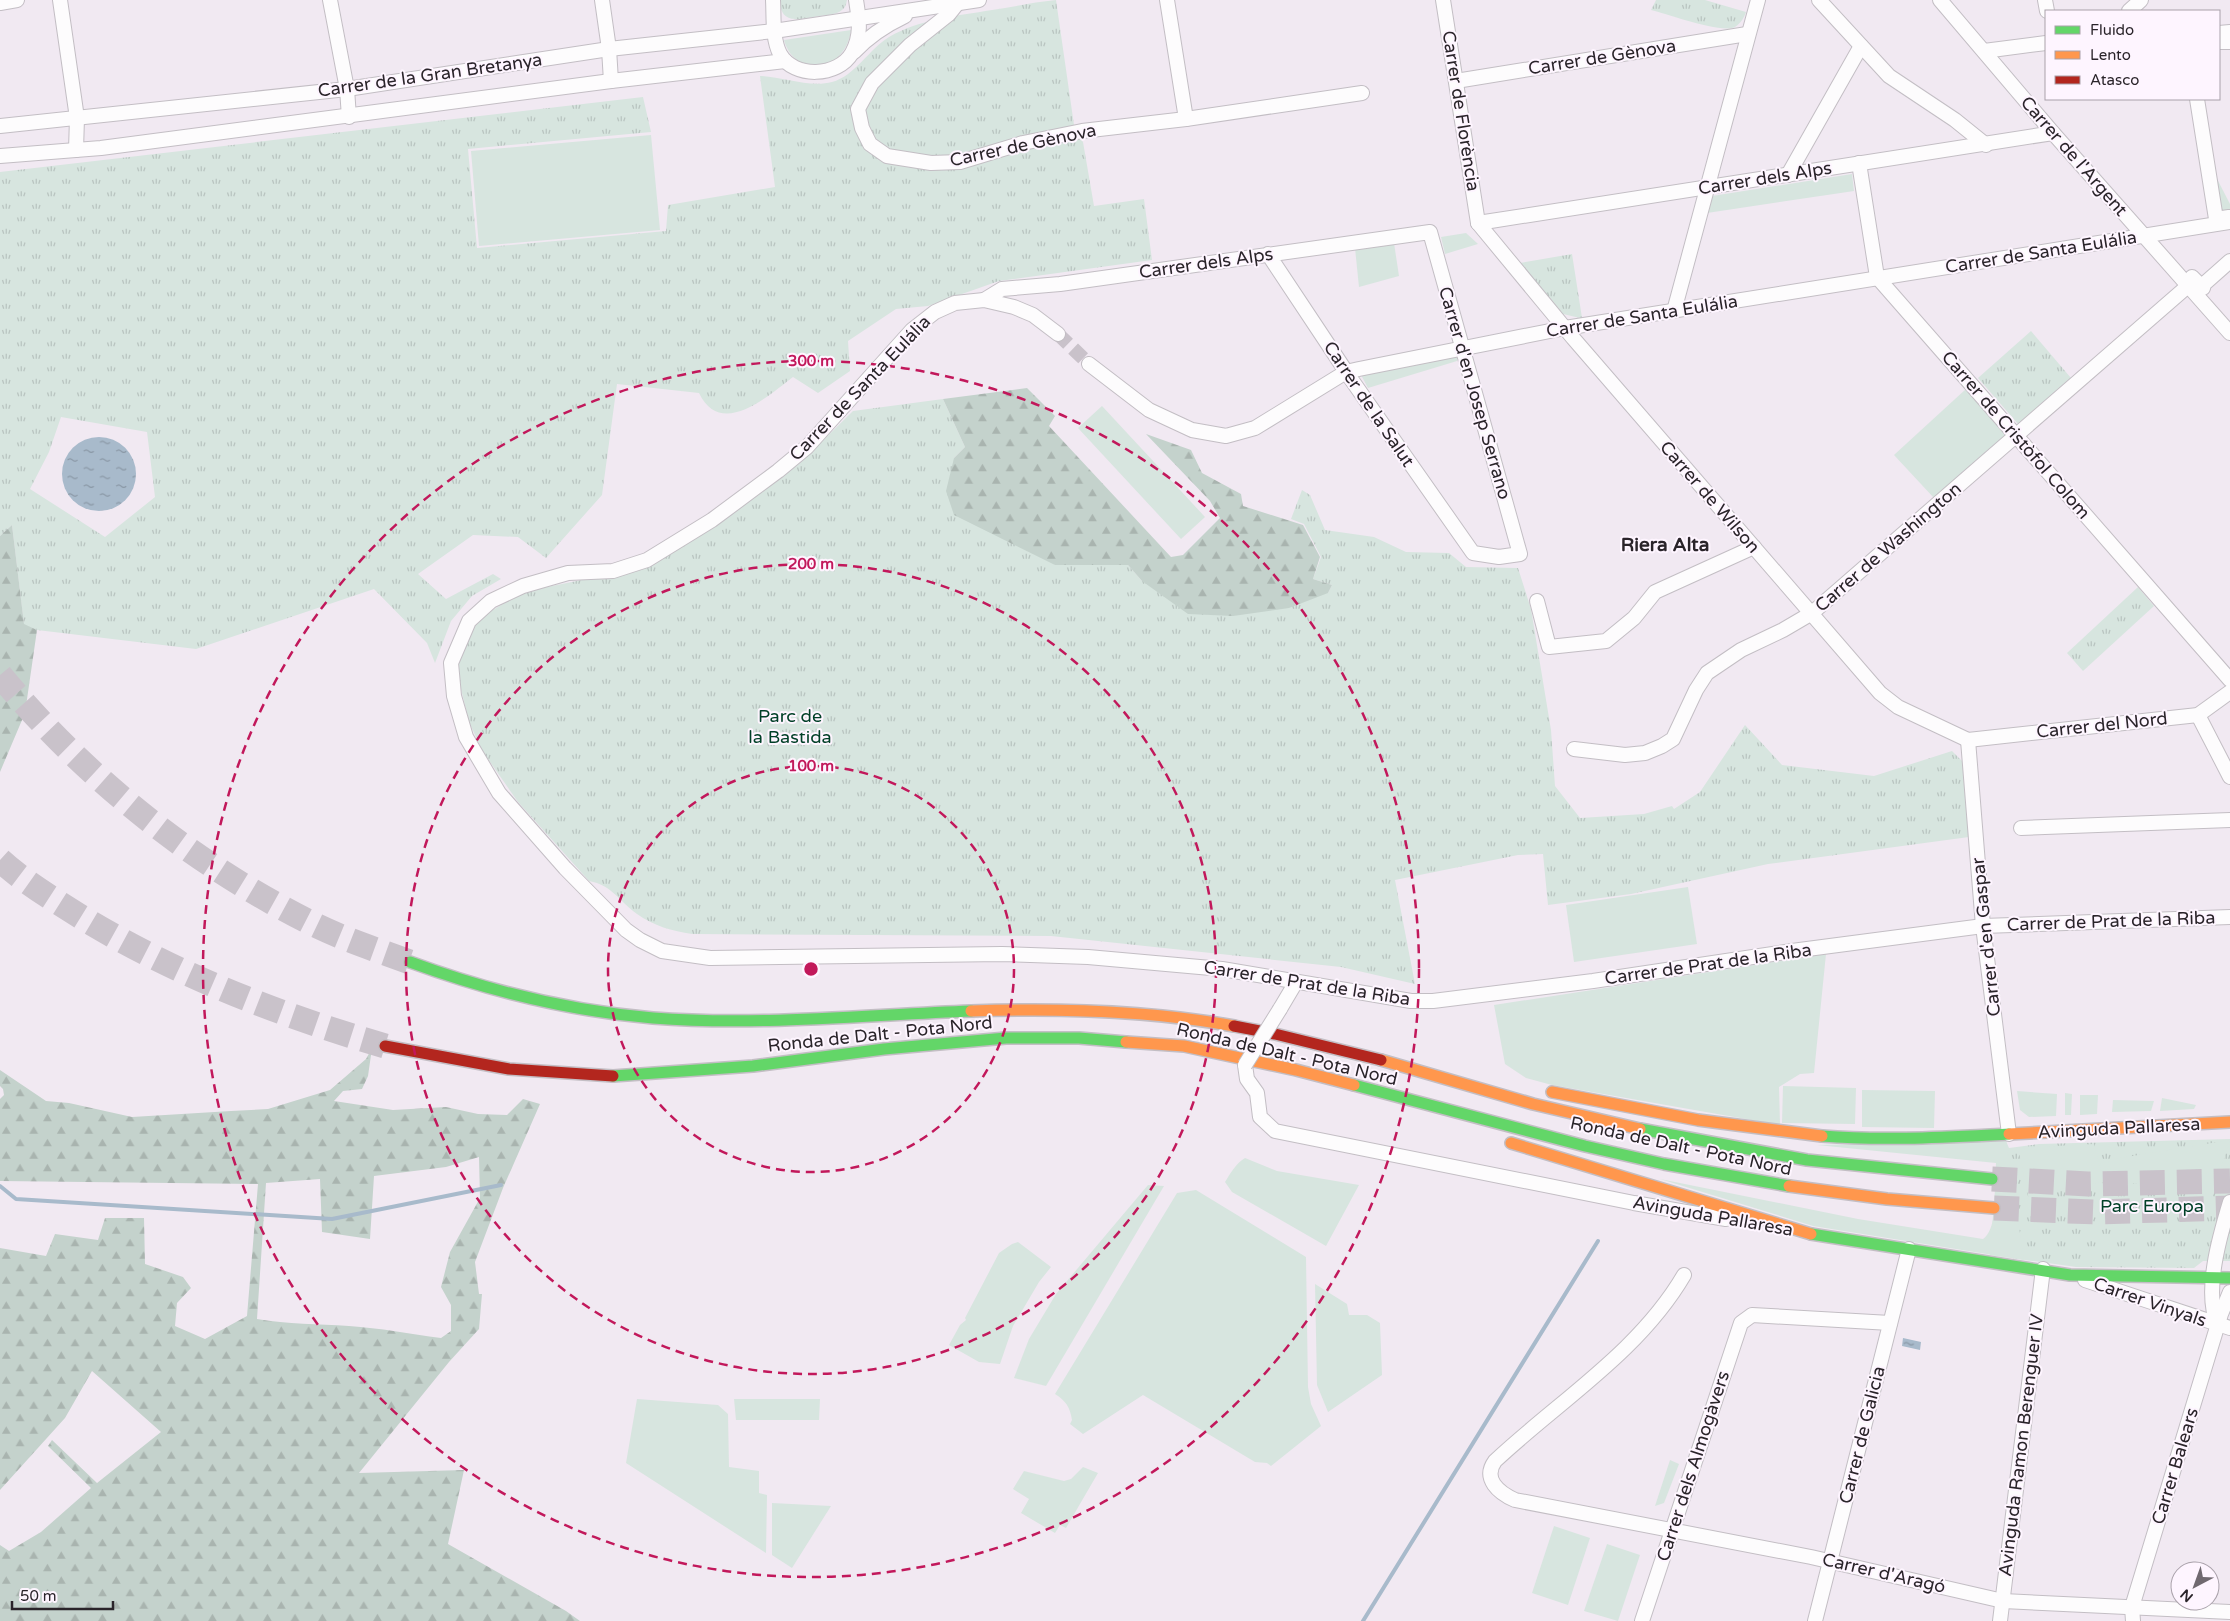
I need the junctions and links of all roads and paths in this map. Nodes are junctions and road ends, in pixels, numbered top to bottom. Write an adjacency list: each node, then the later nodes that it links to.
1 (17, 0): 14 (street)
2 (60, 0): 34 (street)
3 (330, 0): 29 (street)
4 (602, 0): 23 (street)
5 (773, 0): 19 (street)
6 (856, 0): 18 (street)
7 (980, 0): 15 (street)
8 (1167, 0): 35 (street)
9 (1443, 0): 28 (street, Carrer de Florència)
10 (1758, 0): 20 (street)
11 (1819, 0): 22 (street)
12 (1940, 0): 24 (street, Carrer de l'Argent)
13 (2141, 0): 16 (street)
14 (0, 3)
15 (957, 4): 17 (street); 35 (street, Carrer de Gènova)
16 (2130, 10)
17 (915, 11): 18 (street, Carrer de la Gran Bretanya); 25 (street)
18 (859, 18): 19 (street, Carrer de la Gran Bretanya); 25 (street)
19 (774, 31): 23 (street, Carrer de la Gran Bretanya); 26 (street)
20 (1747, 34): 28 (street, Carrer de Gènova); 43 (street)
21 (2045, 43): 24 (street)
22 (1861, 46): 38 (street); 42 (street)
23 (609, 49): 27 (street); 29 (street, Carrer de la Gran Bretanya)
24 (1984, 51): 37 (street, Carrer de l'Argent)
25 (852, 54): 26 (street)
26 (785, 61): 27 (street, Carrer de la Gran Bretanya)
27 (611, 81): 33 (street, Carrer de la Gran Bretanya)
28 (1456, 81): 46 (street, Carrer de Florència)
29 (347, 89): 33 (street); 34 (street, Carrer de la Gran Bretanya)
30 (1362, 93): 35 (street, Carrer de Gènova)
31 (2192, 100): 47 (street)
32 (2197, 100): 44 (street)
33 (349, 117): 39 (street, Carrer de la Gran Bretanya)
34 (77, 118): 36 (street, Carrer de la Gran Bretanya); 39 (street)
35 (1186, 119)
36 (0, 126)
37 (2053, 133): 38 (street, Carrer dels Alps); 50 (street, Carrer de l'Argent)
38 (1986, 145): 41 (street, Carrer dels Alps)
39 (76, 150): 40 (street, Carrer de la Gran Bretanya)
40 (0, 156)
41 (1859, 163): 42 (street, Carrer dels Alps); 53 (street)
42 (1788, 175): 43 (street, Carrer dels Alps)
43 (1706, 187): 46 (street, Carrer dels Alps); 56 (street)
44 (2230, 217)
45 (2230, 222): 47 (street, Carrer de Santa Eulália)
46 (1478, 223): 57 (street, Carrer de Wilson)
47 (2210, 225): 50 (street, Carrer de Santa Eulália)
48 (2230, 229): 52 (street)
49 (1430, 232): 51 (street, Carrer dels Alps); 60 (street, Carrer d'en Josep Serrano)
50 (2144, 236): 53 (street, Carrer de Santa Eulália); 54 (street, Carrer de l'Argent)
51 (1268, 254): 55 (street, Carrer dels Alps); 62 (street, Carrer de la Salut)
52 (2230, 261)
53 (1877, 277): 56 (street, Carrer de Santa Eulália); 63 (street, Carrer de Cristòfol Colom)
54 (2189, 285): 58 (street, Carrer de l'Argent); 63 (street, Carrer de Washington)
55 (984, 300): 59 (street, Carrer de Santa Eulália); 76 (street, Carrer de Santa Eulália)
56 (1674, 311): 57 (street, Carrer de Santa Eulália)
57 (1565, 328): 60 (street, Carrer de Santa Eulália); 64 (street, Carrer de Wilson)
58 (2230, 332)
59 (1058, 334)
60 (1462, 347): 62 (street, Carrer de Santa Eulália); 65 (street, Carrer d'en Josep Serrano)
61 (1089, 364): 62 (street, Carrer de Santa Eulália)
62 (1346, 371): 65 (street, Carrer de la Salut)
63 (2015, 435): 67 (street, Carrer de Washington); 68 (street, Carrer de Cristòfol Colom)
64 (1754, 547): 66 (street); 67 (street, Carrer de Wilson)
65 (1473, 553)
66 (1537, 602)
67 (1812, 613): 71 (street, Carrer de Wilson); 72 (street, Carrer de Washington)
68 (2230, 680)
69 (2230, 692): 70 (street, Carrer del Nord)
70 (2198, 715): 71 (street, Carrer del Nord); 73 (street)
71 (1968, 740): 78 (street, Carrer d'en Gaspar)
72 (1574, 749)
73 (2230, 777)
74 (2230, 820): 75 (street)
75 (2021, 828)
76 (604, 910): 80 (street, Carrer de Prat de la Riba)
77 (2230, 918): 78 (street, Carrer de Prat de la Riba)
78 (1983, 926): 80 (street, Carrer de Prat de la Riba); 88 (street, Carrer d'en Gaspar)
79 (410, 962): 81 (main road, Ronda de Dalt - Pota Nord)
80 (1296, 982): 84 (street, bridge)
81 (1276, 1034): 83 (main road); 90 (main road, Ronda de Dalt - Pota Nord)
82 (385, 1046): 84 (main road, Ronda de Dalt - Pota Nord)
83 (1426, 1061)
84 (1250, 1063): 86 (main road); 92 (main road, Ronda de Dalt - Pota Nord); 93 (street, Avinguda Pallaresa)
85 (1538, 1089): 88 (main road, Avinguda Pallaresa)
86 (1412, 1113)
87 (2230, 1122): 88 (main road, Avinguda Pallaresa)
88 (2009, 1134)
89 (1501, 1140): 93 (main road)
90 (1992, 1179)
91 (2230, 1202): 98 (street, Carrer Balears)
92 (1994, 1208)
93 (1811, 1234): 94 (main road, Avinguda Pallaresa)
94 (1909, 1249): 95 (main road, Avinguda Pallaresa); 101 (street, Carrer de Galicia)
95 (2042, 1270): 96 (main road, Avinguda Pallaresa); 105 (street, Avinguda Ramon Berenguer IV)
96 (2070, 1275): 98 (main road, Avinguda Pallaresa); 102 (street, Carrer Vinyals)
97 (1684, 1276): 103 (street, Carrer d'Aragó)
98 (2213, 1278): 99 (main road, Avinguda Pallaresa); 102 (street, Carrer Balears)
99 (2230, 1278)
100 (2230, 1292): 102 (street, Carrer Balears)
101 (1890, 1323): 103 (street, Carrer dels Almogàvers); 104 (street, Carrer de Galicia)
102 (2224, 1326): 106 (street, Carrer Balears)
103 (1672, 1530): 104 (street, Carrer d'Aragó); 109 (street, Carrer dels Almogàvers)
104 (1830, 1561): 105 (street, Carrer d'Aragó); 110 (street, Carrer de Galicia)
105 (2003, 1600): 106 (street, Carrer d'Aragó); 111 (street, Avinguda Ramon Berenguer IV)
106 (2132, 1607): 108 (street, Carrer d'Aragó); 112 (street)
107 (2230, 1612): 108 (street, Carrer d'Aragó)
108 (2209, 1616)
109 (1642, 1621)
110 (1816, 1621)
111 (2000, 1621)
112 (2133, 1621)

